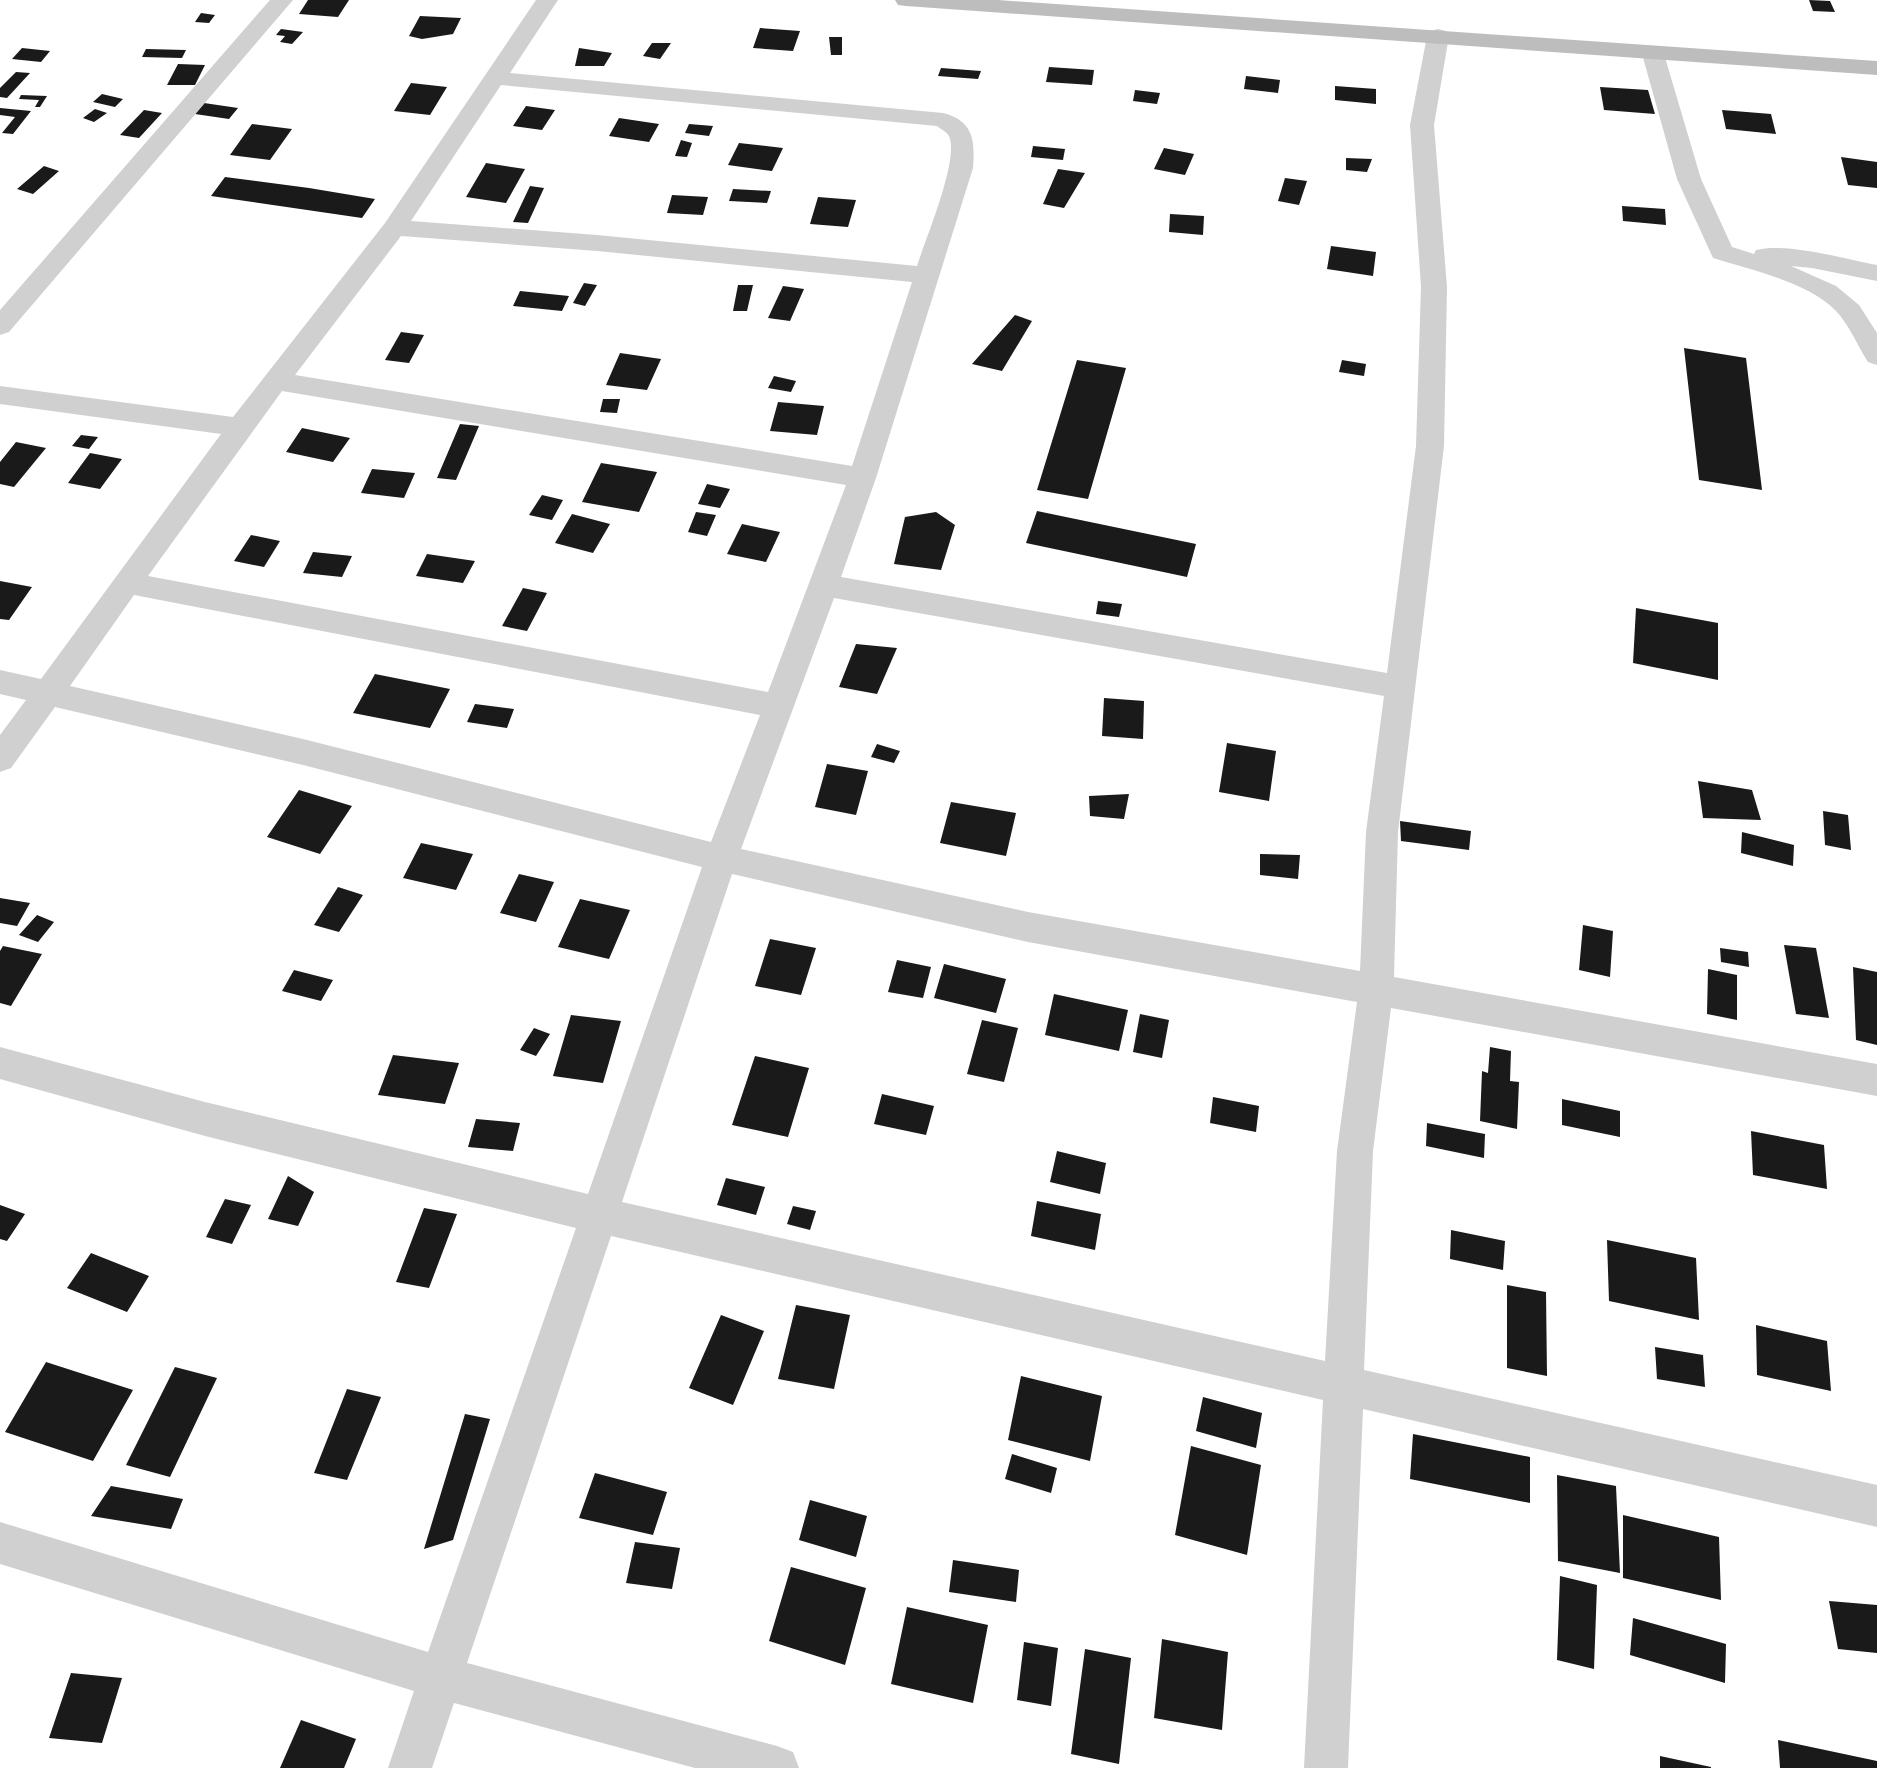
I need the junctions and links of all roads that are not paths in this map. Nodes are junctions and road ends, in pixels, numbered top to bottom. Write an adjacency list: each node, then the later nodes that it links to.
1 (282, 0): 12 (street)
2 (547, 0): 7 (street)
3 (906, 0): 4 (main road)
4 (1438, 36): 5 (main road); 21 (street)
5 (1653, 54): 6 (main road); 9 (street)
6 (1877, 68)
7 (496, 78): 8 (street); 11 (street)
8 (394, 228): 11 (street); 14 (street)
9 (1722, 252): 10 (street); 13 (street)
10 (1877, 273)
11 (927, 275): 17 (street)
12 (0, 326)
13 (1877, 356)
14 (277, 381): 16 (street); 17 (street)
15 (0, 395): 16 (street)
16 (240, 427): 18 (street)
17 (862, 478): 19 (street)
18 (129, 583): 22 (street); 23 (street)
19 (824, 585): 21 (street); 23 (street)
20 (0, 682): 22 (street)
21 (1398, 687): 26 (street)
22 (49, 692): 24 (street); 25 (street)
23 (779, 706): 25 (street)
24 (0, 759)
25 (721, 858): 26 (street); 29 (street)
26 (1376, 990): 28 (street); 30 (street)
27 (0, 1063): 29 (street)
28 (1877, 1080)
29 (598, 1215): 30 (street); 33 (street)
30 (1346, 1384): 31 (street); 36 (street)
31 (1877, 1506)
32 (0, 1543): 33 (street)
33 (442, 1678): 34 (street); 35 (street)
34 (410, 1768)
35 (777, 1768)
36 (1326, 1768)

